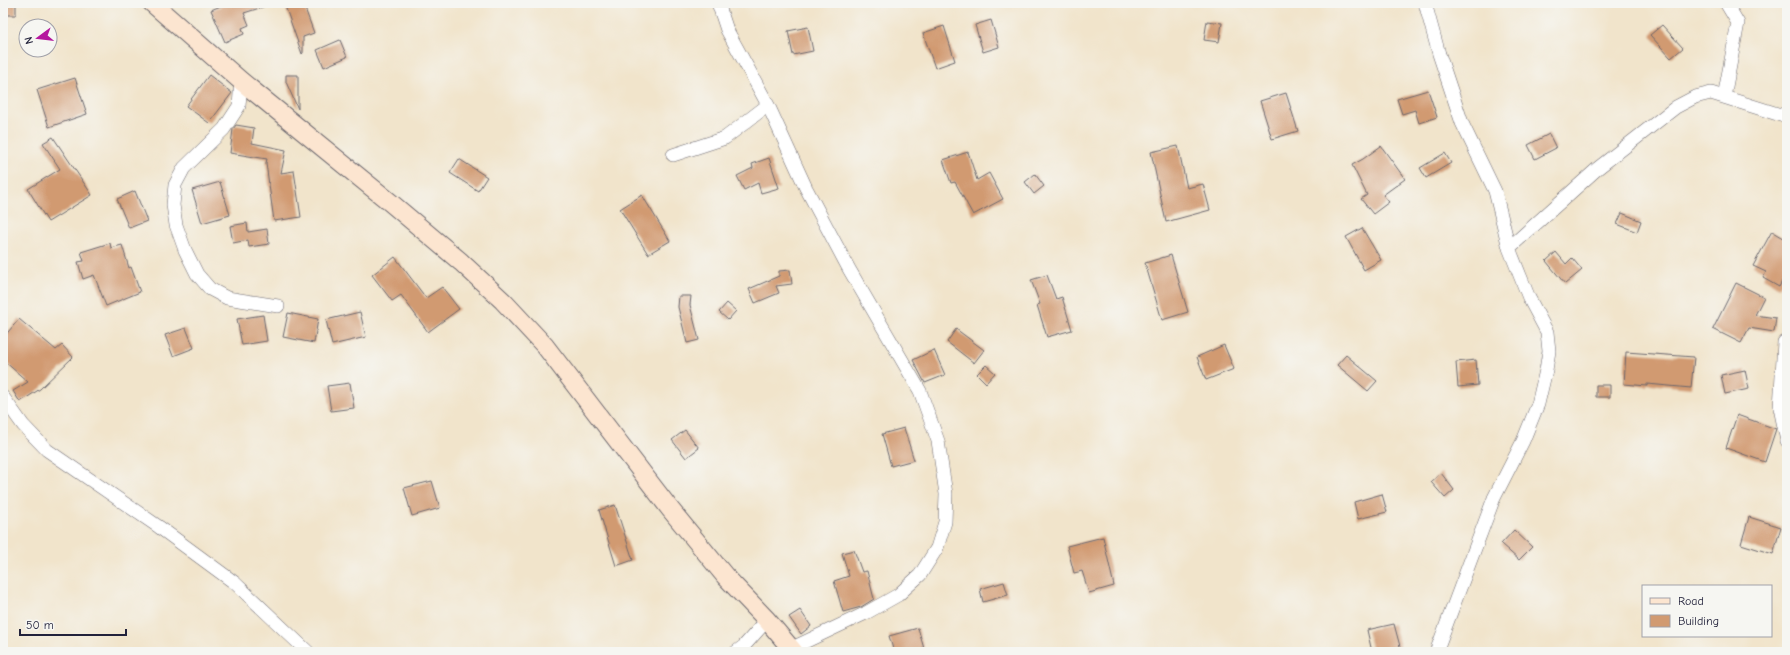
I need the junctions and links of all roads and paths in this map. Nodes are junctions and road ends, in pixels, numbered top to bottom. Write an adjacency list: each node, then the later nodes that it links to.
1 (152, 3): 5 (main road)
2 (718, 3): 7 (street)
3 (1425, 3): 10 (street)
4 (1726, 3): 6 (street)
5 (241, 81): 11 (street); 15 (main road)
6 (1724, 97): 8 (street); 10 (street)
7 (768, 105): 9 (street); 16 (street)
8 (1787, 117)
9 (673, 155)
10 (1509, 248): 19 (street)
11 (278, 306)
12 (1784, 342): 14 (street)
13 (3, 396): 17 (street)
14 (1787, 440)
15 (767, 620): 16 (main road); 18 (street)
16 (792, 650)
17 (308, 652)
18 (736, 652)
19 (1436, 652)

